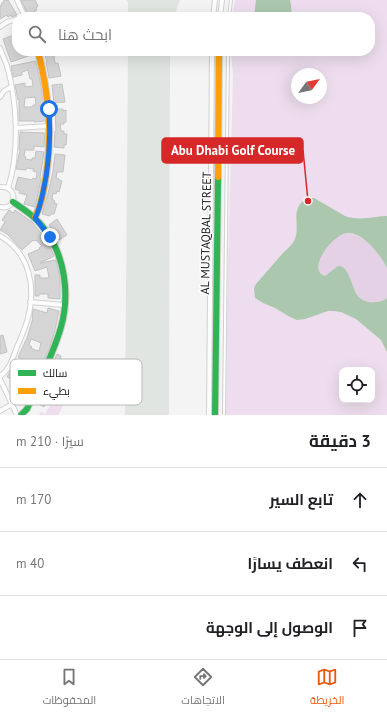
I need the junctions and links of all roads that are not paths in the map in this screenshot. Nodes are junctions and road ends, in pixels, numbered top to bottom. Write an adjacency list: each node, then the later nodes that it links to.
1 (17, 0): 5 (street)
2 (215, 0): 6 (street)
3 (222, 0): 7 (street)
4 (231, 0): 8 (lane)
5 (23, 12)
6 (214, 12)
7 (221, 12)
8 (230, 12)
9 (12, 20): 10 (street)
10 (0, 27)
11 (0, 48): 16 (street)
12 (39, 56): 18 (street)
13 (212, 56): 40 (street, AL MUSTAQBAL STREET)
14 (219, 56): 41 (street, AL MUSTAQBAL STREET)
15 (228, 56): 42 (lane)
16 (11, 87): 17 (street); 19 (street)
17 (0, 97)
18 (50, 126): 19 (street); 25 (street)
19 (16, 128): 21 (street)
20 (0, 187): 21 (street)
21 (8, 188): 22 (street)
22 (13, 202): 23 (street); 25 (street)
23 (1, 208): 24 (street)
24 (0, 213)
25 (35, 218): 28 (street)
26 (0, 236): 27 (street)
27 (30, 302): 28 (street); 29 (street)
28 (64, 305): 30 (street)
29 (12, 359)
30 (49, 359)
31 (10, 363): 32 (street)
32 (0, 377): 33 (street)
33 (10, 400)
34 (10, 405): 37 (street)
35 (12, 405): 38 (street)
36 (29, 405): 39 (street)
37 (0, 411)
38 (17, 415)
39 (21, 415)
40 (209, 415)
41 (215, 415)
42 (224, 415)

